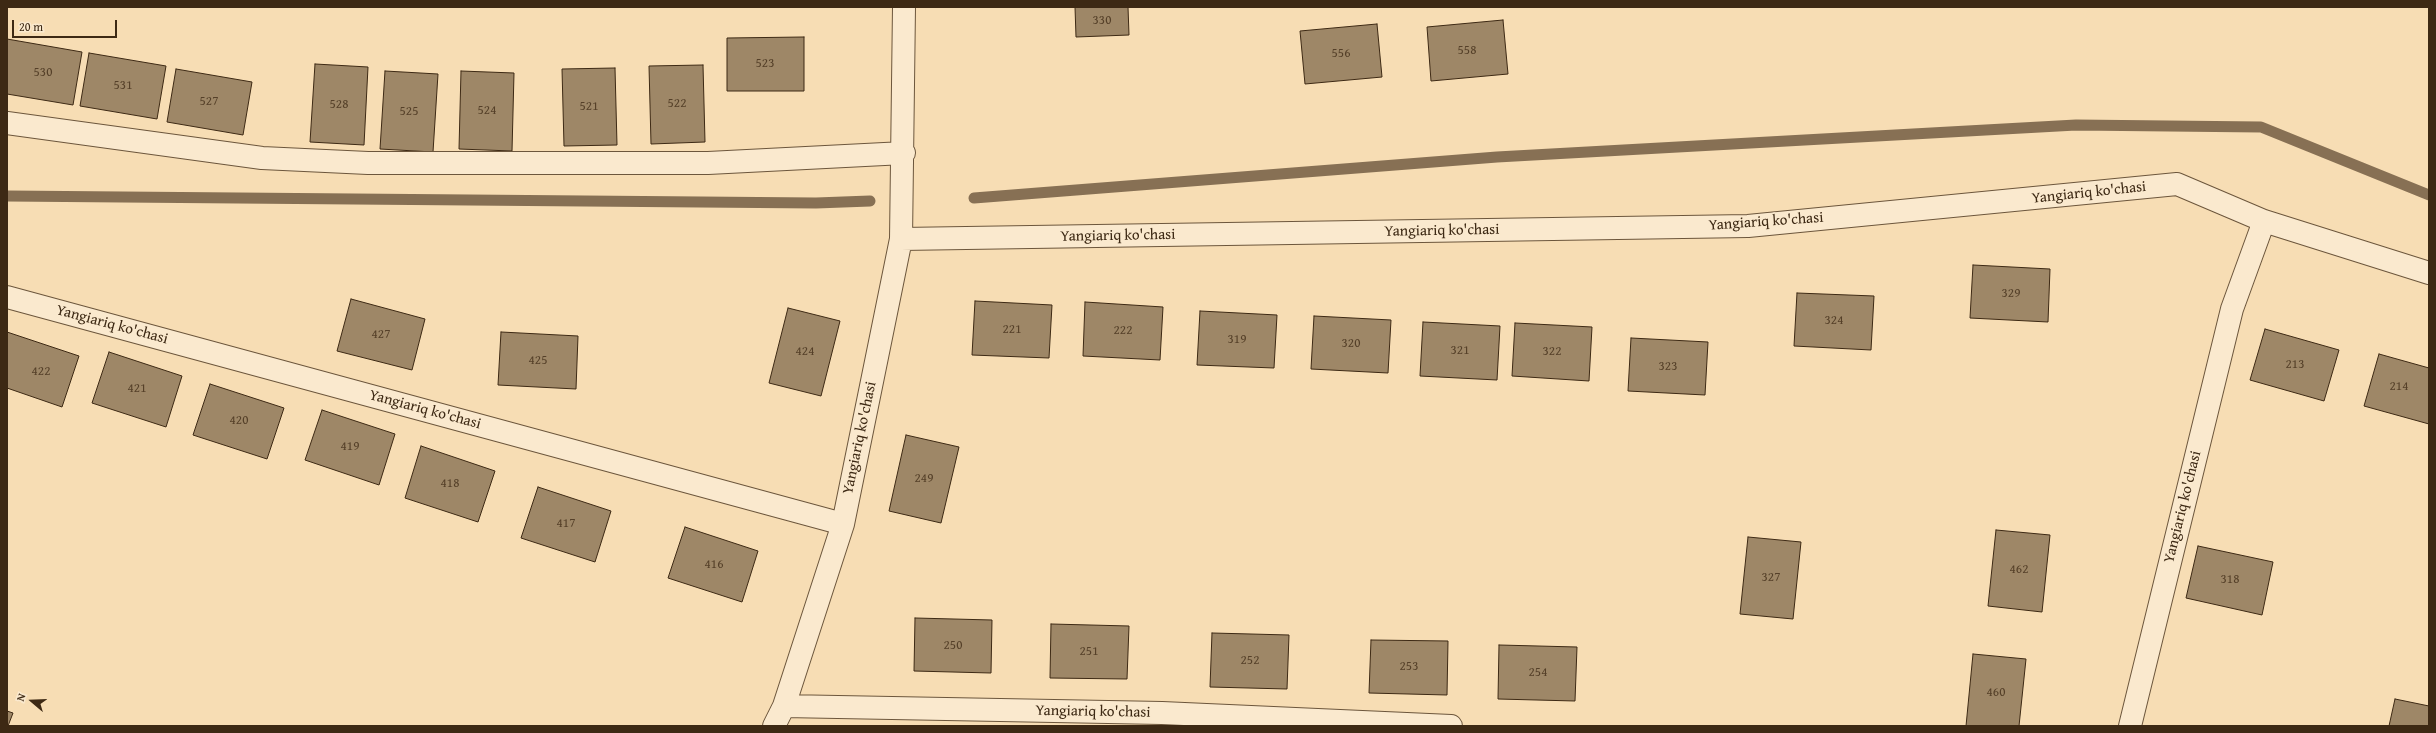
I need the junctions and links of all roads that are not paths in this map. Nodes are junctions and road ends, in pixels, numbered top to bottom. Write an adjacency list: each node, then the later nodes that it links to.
1 (904, 7): 3 (street)
2 (7, 123): 3 (street)
3 (904, 153): 5 (street)
4 (2264, 221): 5 (street, Yangiariq ko'chasi); 6 (street, Yangiariq ko'chasi); 12 (street, Yangiariq ko'chasi)
5 (901, 239): 8 (street, Yangiariq ko'chasi)
6 (2429, 273)
7 (7, 297): 8 (street, Yangiariq ko'chasi)
8 (842, 524): 9 (street, Yangiariq ko'chasi)
9 (784, 706): 10 (street, Yangiariq ko'chasi); 11 (street, Yangiariq ko'chasi)
10 (774, 726)
11 (1451, 726)
12 (2130, 726)

